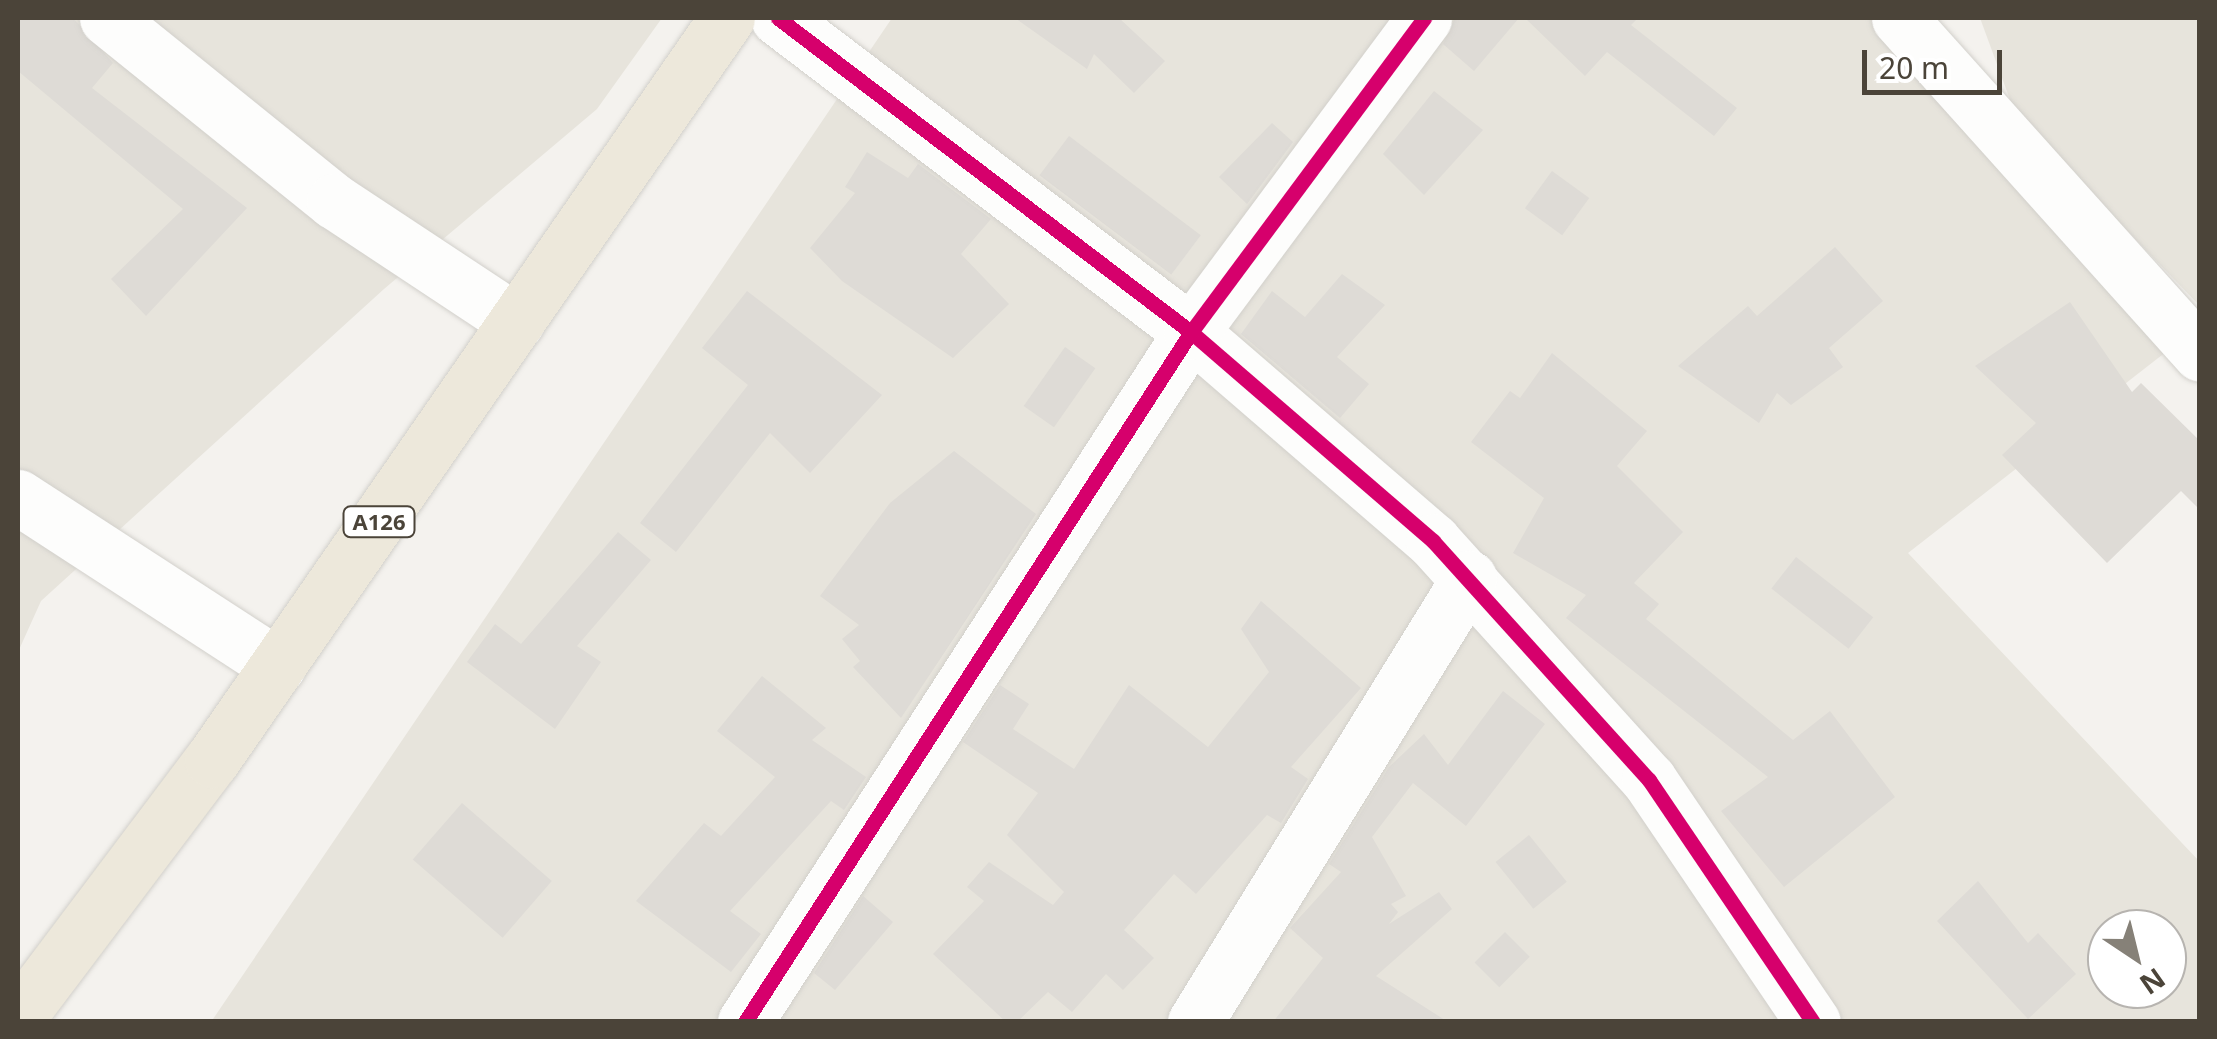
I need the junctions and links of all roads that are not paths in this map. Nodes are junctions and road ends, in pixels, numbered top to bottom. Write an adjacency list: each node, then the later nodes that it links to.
1 (108, 18): 6 (street)
2 (727, 18): 6 (highway, A126)
3 (778, 18): 7 (street)
4 (1424, 18): 7 (street)
5 (1898, 18): 8 (street)
6 (517, 322): 11 (highway, A126)
7 (1191, 332): 10 (street); 13 (street)
8 (2200, 354)
9 (18, 497): 11 (street)
10 (1469, 578): 14 (street); 15 (street)
11 (278, 666): 12 (highway, A126)
12 (18, 1017)
13 (745, 1022)
14 (1195, 1022)
15 (1813, 1022)

